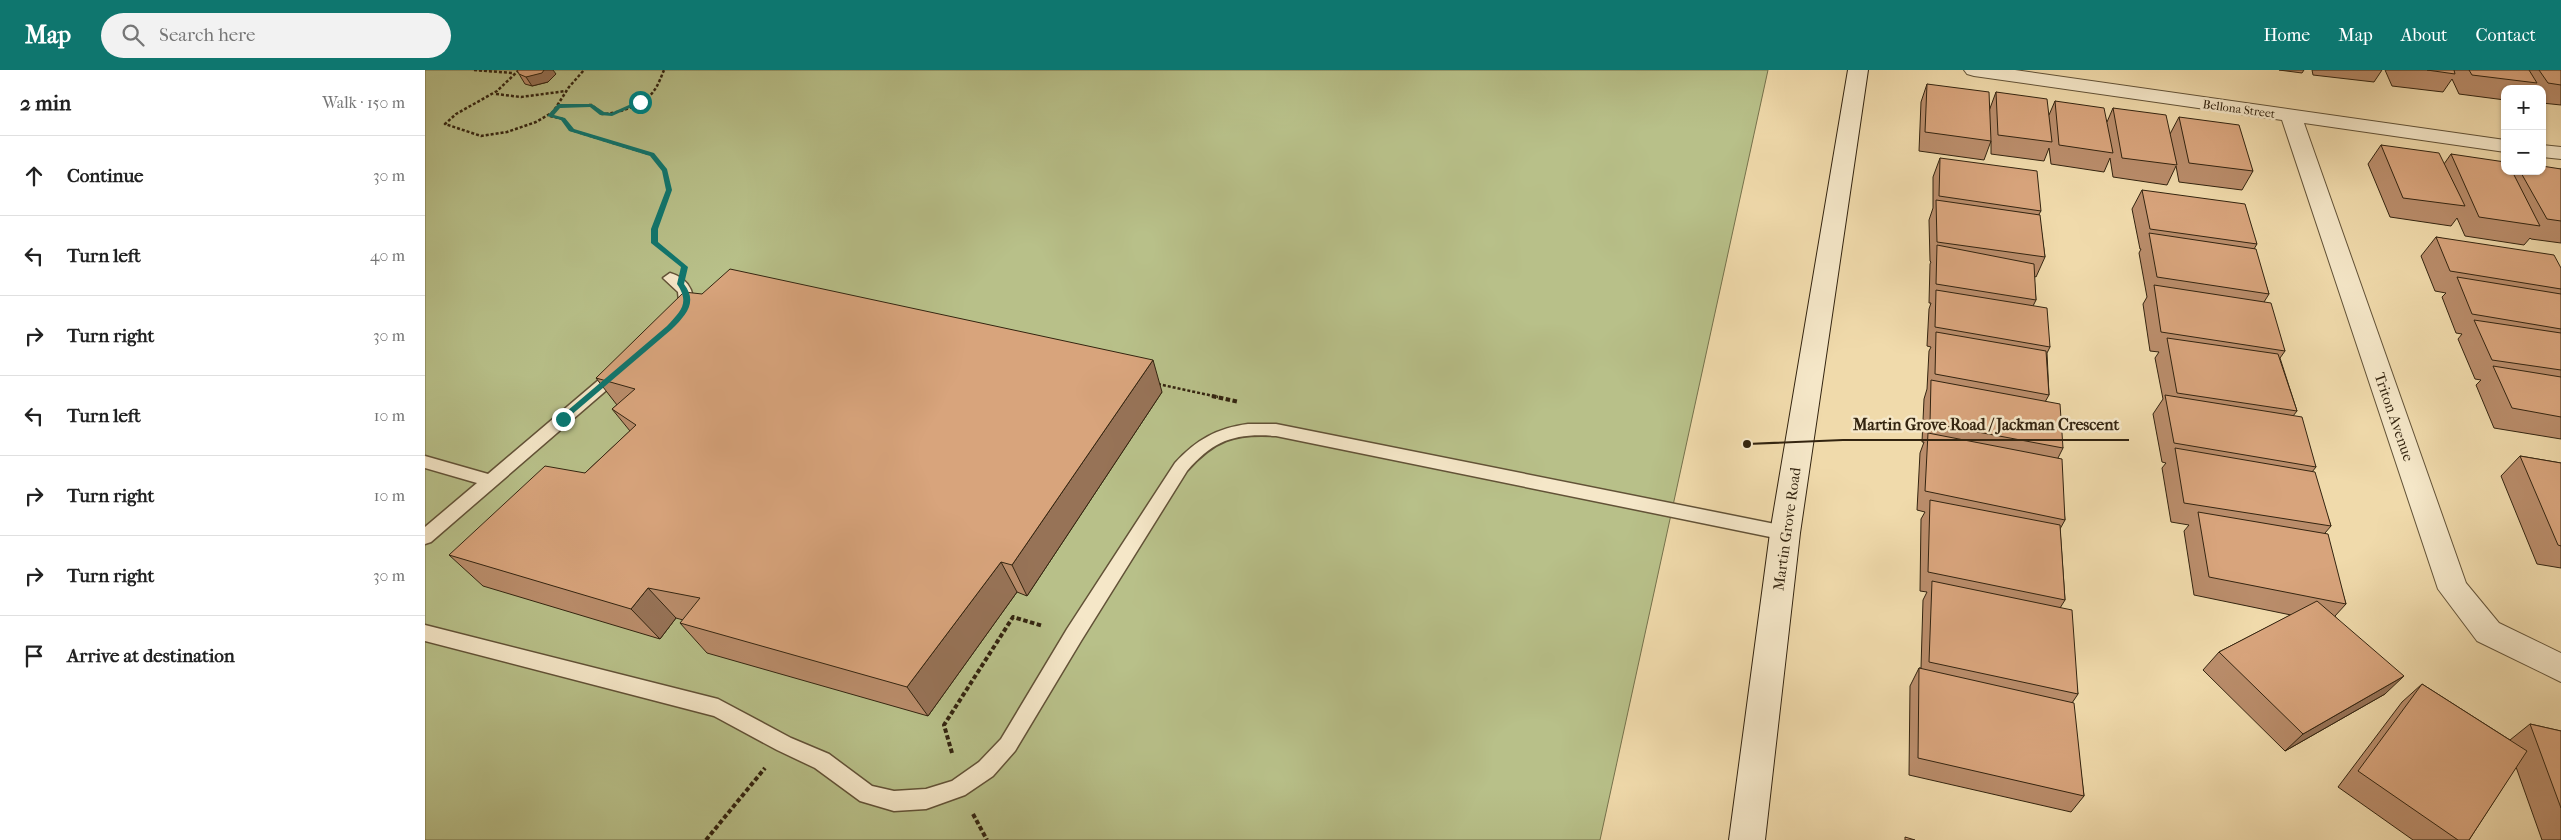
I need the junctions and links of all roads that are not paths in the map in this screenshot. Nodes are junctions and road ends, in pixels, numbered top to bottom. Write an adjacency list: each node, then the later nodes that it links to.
1 (1858, 70): 12 (street, Martin Grove Road)
2 (1974, 70): 3 (street, Bellona Street)
3 (2291, 116): 4 (street, Bellona Street); 15 (street, Triton Avenue)
4 (2501, 145)
5 (2546, 151): 6 (street)
6 (2561, 153)
7 (675, 281): 8 (lane)
8 (670, 327)
9 (629, 363): 11 (lane)
10 (425, 462): 11 (lane)
11 (491, 481): 13 (lane)
12 (1785, 534): 14 (lane); 16 (street, Martin Grove Road)
13 (425, 537)
14 (425, 633)
15 (2561, 668)
16 (1747, 840)

